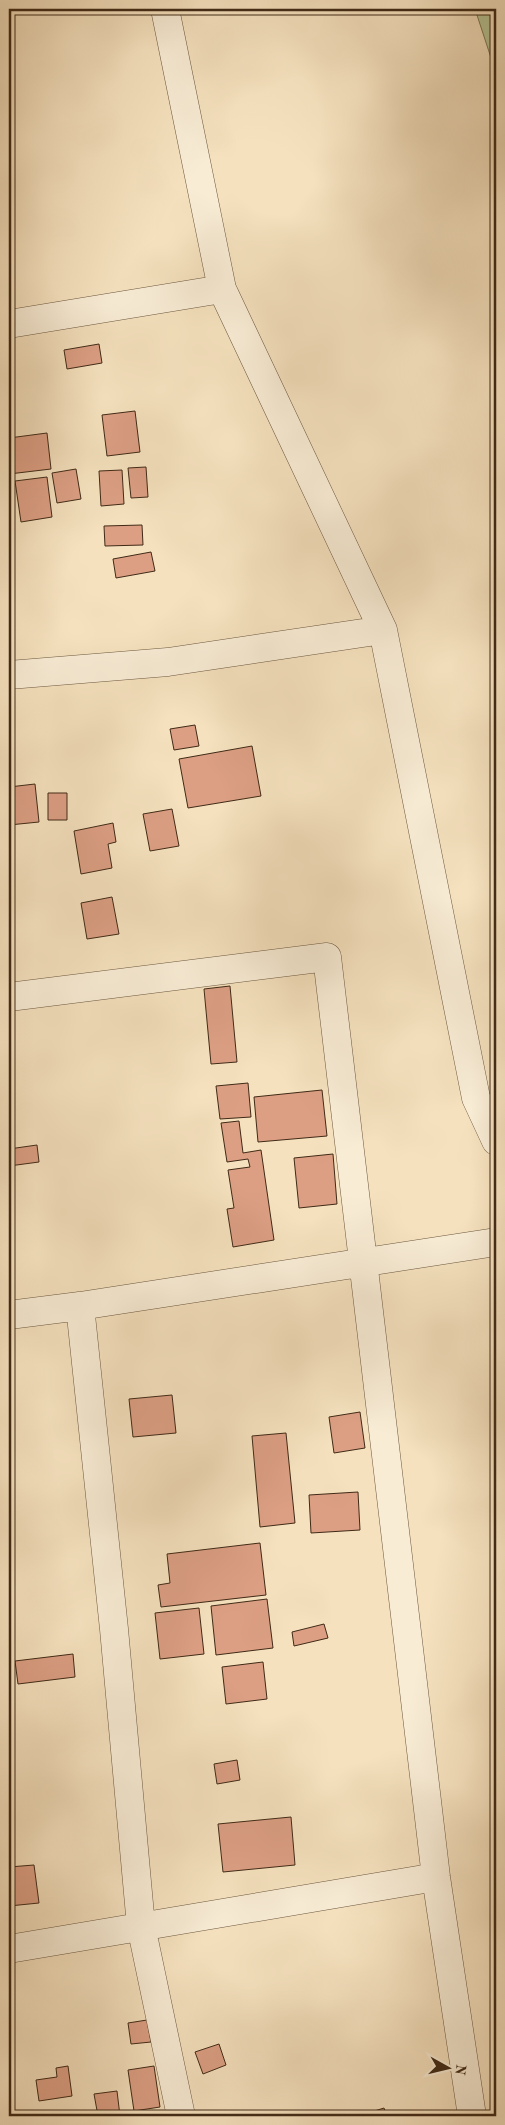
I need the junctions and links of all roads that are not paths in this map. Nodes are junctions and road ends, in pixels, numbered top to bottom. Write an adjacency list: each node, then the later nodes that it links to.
1 (165, 9): 2 (street)
2 (222, 290): 3 (street); 4 (street)
3 (9, 324)
4 (383, 630): 5 (street); 7 (street)
5 (9, 675)
6 (9, 997): 9 (street)
7 (496, 1141)
8 (496, 1242): 9 (street)
9 (364, 1262): 10 (street); 12 (street)
10 (80, 1306): 11 (street); 13 (street)
11 (9, 1315)
12 (436, 1877): 13 (street); 16 (street)
13 (141, 1926): 14 (street); 15 (street)
14 (9, 1949)
15 (181, 2116)
16 (472, 2116)

